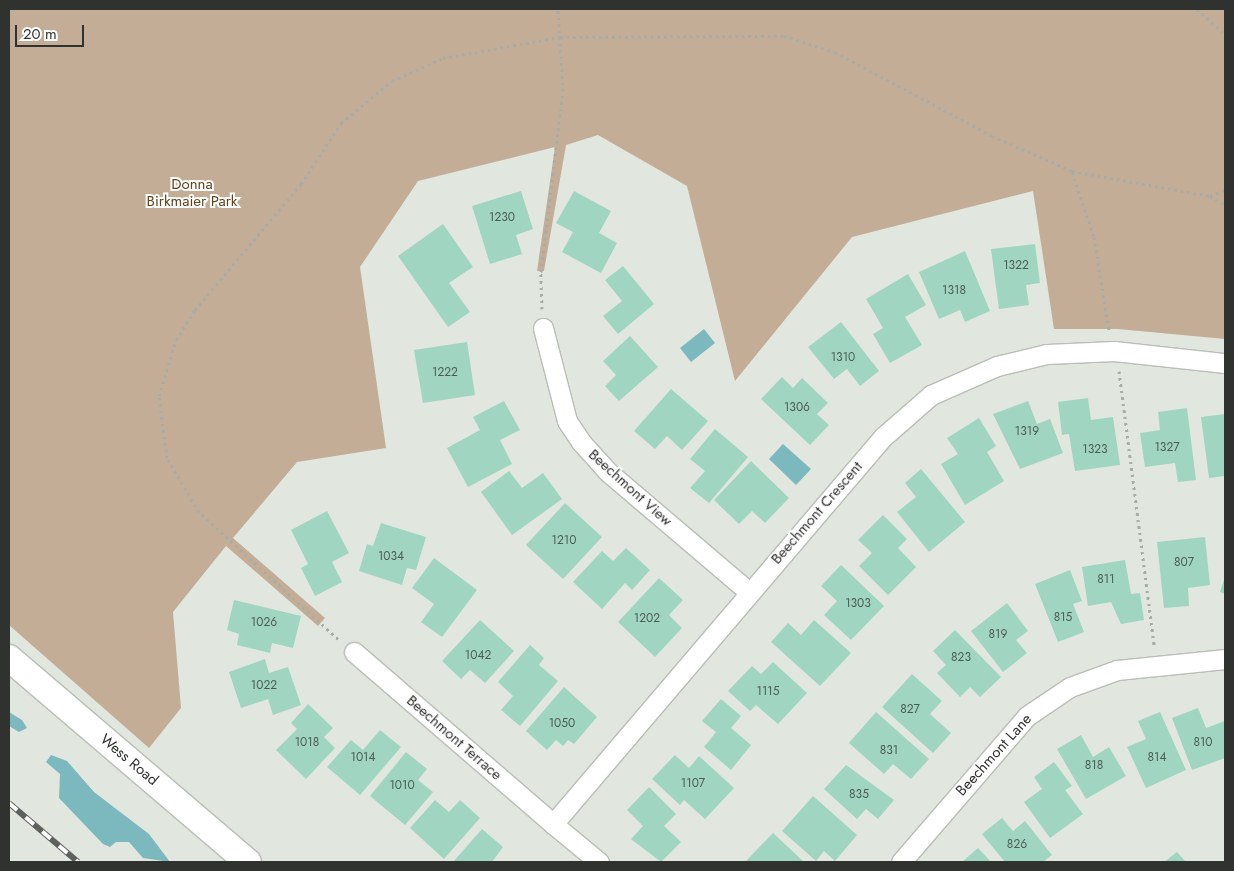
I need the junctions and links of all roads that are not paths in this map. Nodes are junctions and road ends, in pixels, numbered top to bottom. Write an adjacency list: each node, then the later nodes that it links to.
1 (543, 328): 3 (street, Beechmont View)
2 (1225, 364): 3 (street, Beechmont Crescent)
3 (749, 592): 7 (street, Beechmont Crescent)
4 (354, 652): 7 (street, Beechmont Terrace)
5 (9, 658): 8 (street, Wess Road)
6 (1225, 659): 10 (street, Beechmont Lane)
7 (553, 824): 9 (street)
8 (248, 862)
9 (598, 862)
10 (901, 862)

